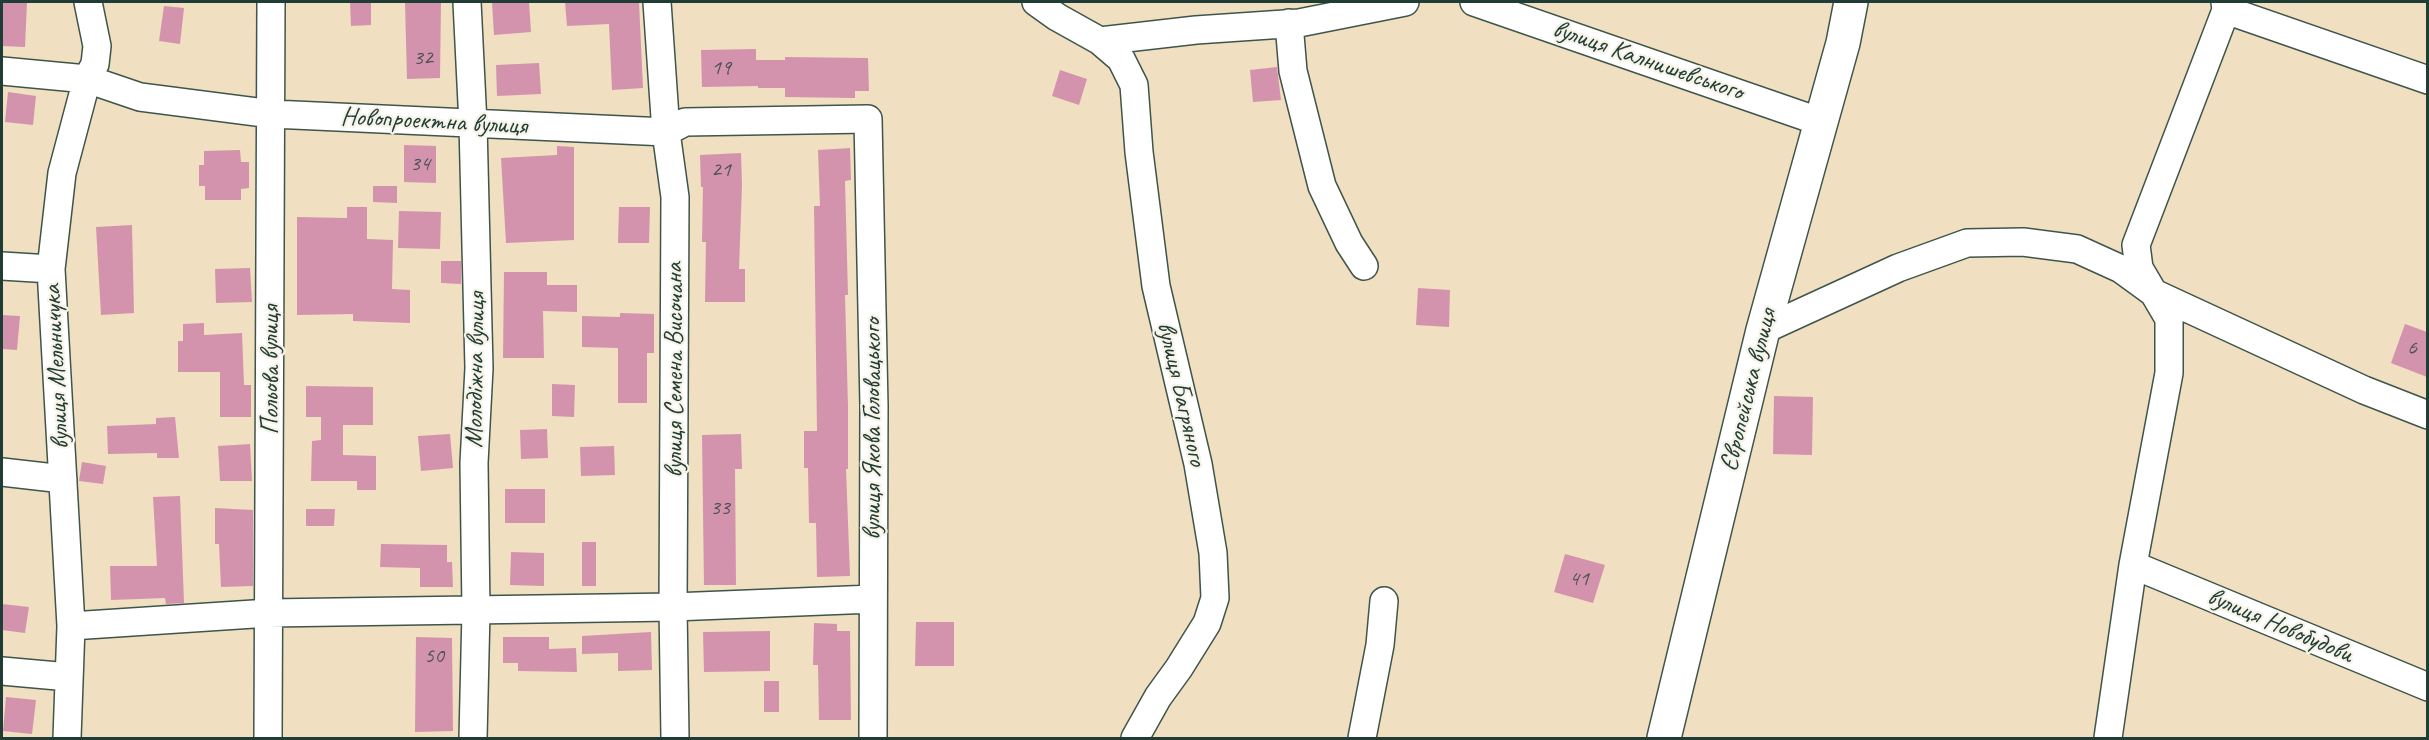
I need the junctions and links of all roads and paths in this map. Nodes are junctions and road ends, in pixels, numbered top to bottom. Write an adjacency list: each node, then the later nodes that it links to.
1 (88, 2): 15 (street, вулиця Мельничука)
2 (271, 2): 17 (street, Польова вулиця)
3 (467, 2): 20 (street, Молодіжна вулиця)
4 (657, 2): 21 (street, вулиця Семена Височана)
5 (1036, 2): 12 (street)
6 (1405, 2): 11 (street)
7 (1474, 2): 19 (street, вулиця Калнишевського)
8 (1851, 2): 13 (main road)
9 (1860, 2): 13 (main road)
10 (2225, 6): 16 (street); 25 (street)
11 (1289, 23): 12 (street); 23 (street)
12 (1100, 41): 45 (street, вулиця Багряного)
13 (1843, 43): 19 (main road, Європейська вулиця)
14 (2, 71): 15 (street, Новопроектна вулиця)
15 (87, 79): 17 (street, Новопроектна вулиця); 24 (street, вулиця Мельничука)
16 (2427, 80)
17 (272, 114): 20 (street, Новопроектна вулиця); 35 (street, Польова вулиця)
18 (868, 119): 21 (street, Новопроектна вулиця); 31 (street, вулиця Якова Головацького)
19 (1821, 122): 26 (main road, Європейська вулиця)
20 (473, 124): 21 (street, Новопроектна вулиця); 34 (street, Молодіжна вулиця)
21 (666, 132): 33 (street, вулиця Семена Височана)
22 (2, 266): 24 (street)
23 (1364, 266)
24 (51, 269): 29 (street, вулиця Мельничука)
25 (2154, 293): 26 (street); 27 (street); 30 (street)
26 (1763, 330): 47 (main road, Європейська вулиця)
27 (2427, 415)
28 (2, 472): 29 (street)
29 (63, 479): 36 (street, вулиця Мельничука)
30 (2133, 565): 39 (street, вулиця Новобудови); 48 (street)
31 (873, 599): 33 (street); 44 (street, вулиця Якова Головацького)
32 (1384, 601): 46 (street)
33 (673, 606): 34 (street); 43 (street, вулиця Семена Височана)
34 (476, 611): 35 (street); 42 (street, Молодіжна вулиця)
35 (269, 613): 36 (street); 41 (street, Польова вулиця)
36 (71, 626): 38 (street, вулиця Мельничука)
37 (2, 671): 38 (street)
38 (69, 677): 40 (street, вулиця Мельничука)
39 (2427, 687)
40 (67, 738)
41 (268, 738)
42 (473, 738)
43 (675, 738)
44 (873, 738)
45 (1135, 738)
46 (1362, 738)
47 (1664, 738)
48 (2108, 738)

